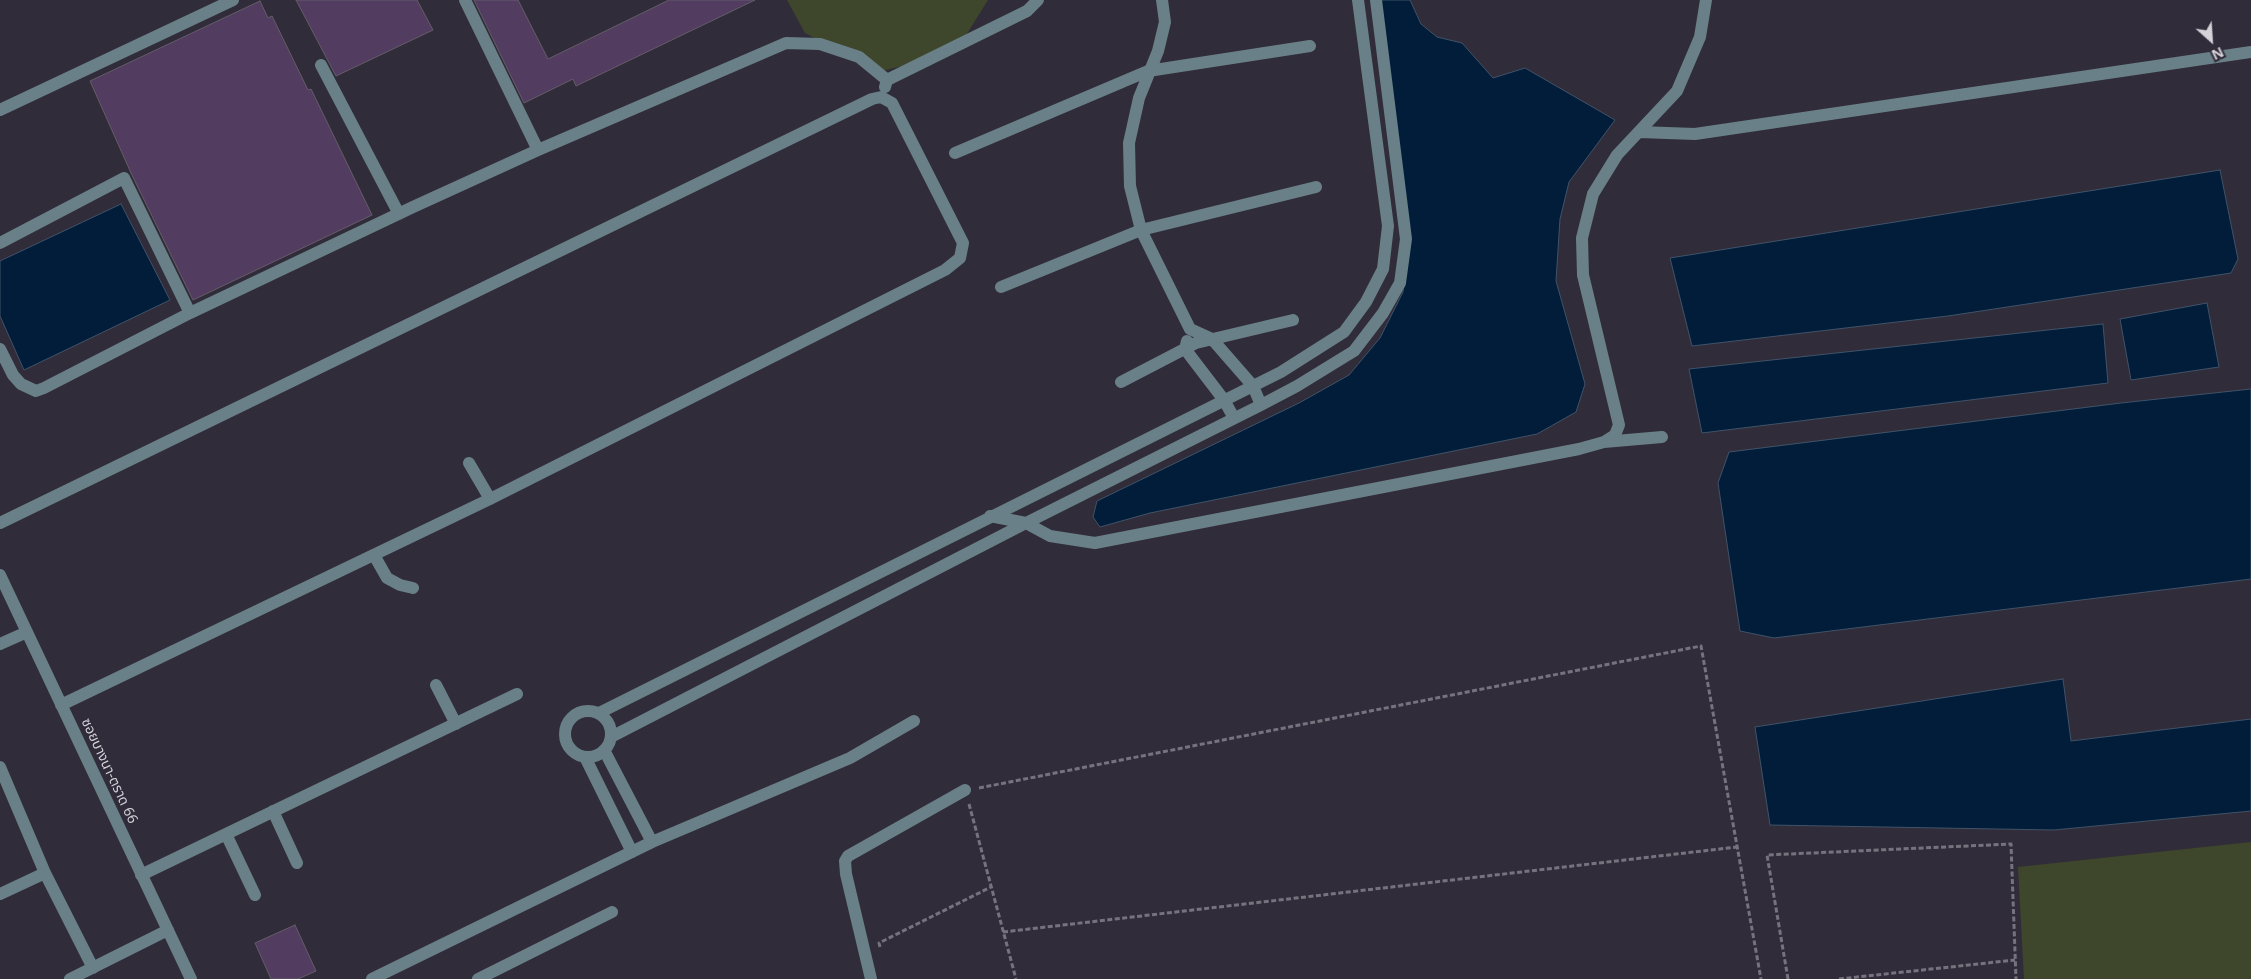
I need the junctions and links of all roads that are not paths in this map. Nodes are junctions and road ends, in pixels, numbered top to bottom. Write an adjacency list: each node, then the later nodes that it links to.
1 (233, 0): 16 (street)
2 (465, 0): 18 (street)
3 (1038, 0): 14 (street)
4 (1162, 0): 13 (street)
5 (1358, 0): 11 (street)
6 (1376, 0): 10 (street)
7 (1706, 0): 17 (street)
8 (1310, 46): 13 (street)
9 (2251, 52): 17 (street)
10 (1383, 57): 11 (street); 34 (street)
11 (1366, 62): 31 (street)
12 (322, 65): 21 (street)
13 (1148, 71): 19 (street); 22 (street)
14 (887, 80): 15 (street); 18 (street)
15 (881, 97): 41 (street); 43 (street)
16 (0, 110)
17 (1639, 132): 39 (street)
18 (538, 150): 21 (street)
19 (954, 154)
20 (1316, 187): 22 (street)
21 (399, 214): 25 (street)
22 (1141, 230): 24 (street); 27 (street)
23 (0, 242): 25 (street)
24 (1001, 287)
25 (190, 313): 29 (street)
26 (1294, 320): 28 (street)
27 (1190, 329): 28 (street); 30 (street)
28 (1212, 339): 30 (street); 33 (street)
29 (0, 349)
30 (1185, 349): 32 (street); 35 (street)
31 (1282, 372): 33 (street); 34 (street)
32 (1121, 382)
33 (1253, 386): 35 (street); 36 (street)
34 (1290, 389): 36 (street)
35 (1224, 400): 37 (street); 42 (street)
36 (1261, 404): 37 (street)
37 (1234, 418): 44 (street)
38 (1662, 436): 39 (street)
39 (1604, 442): 44 (street)
40 (469, 463): 41 (street)
41 (490, 499): 45 (street)
42 (990, 516): 44 (street); 53 (street)
43 (0, 523)
44 (1026, 523): 56 (street)
45 (374, 555): 47 (street); 52 (street)
46 (0, 575): 48 (street, ซอยบางนา-ตราด 66)
47 (413, 588)
48 (27, 632): 49 (street); 52 (street, ซอยบางนา-ตราด 66)
49 (0, 644)
50 (436, 685): 55 (street)
51 (516, 694): 55 (street)
52 (61, 705): 67 (street, ซอยบางนา-ตราด 66)
53 (599, 713): 56 (street); 58 (street)
54 (914, 721): 63 (street)
55 (456, 724): 61 (street)
56 (611, 737): 57 (street)
57 (604, 750): 58 (street); 63 (street)
58 (585, 757): 64 (street)
59 (0, 768): 66 (street)
60 (965, 790): 77 (street)
61 (273, 811): 62 (street); 65 (street)
62 (226, 834): 67 (street); 69 (street)
63 (652, 842): 64 (street)
64 (632, 852): 75 (street)
65 (297, 864)
66 (45, 873): 68 (street); 72 (street)
67 (141, 875): 71 (street, ซอยบางนา-ตราด 66)
68 (0, 894)
69 (255, 895)
70 (612, 912): 76 (street)
71 (168, 930): 72 (street); 74 (street, ซอยบางนา-ตราด 66)
72 (92, 968): 73 (street)
73 (70, 979)
74 (191, 979)
75 (372, 979)
76 (478, 979)
77 (870, 979)

